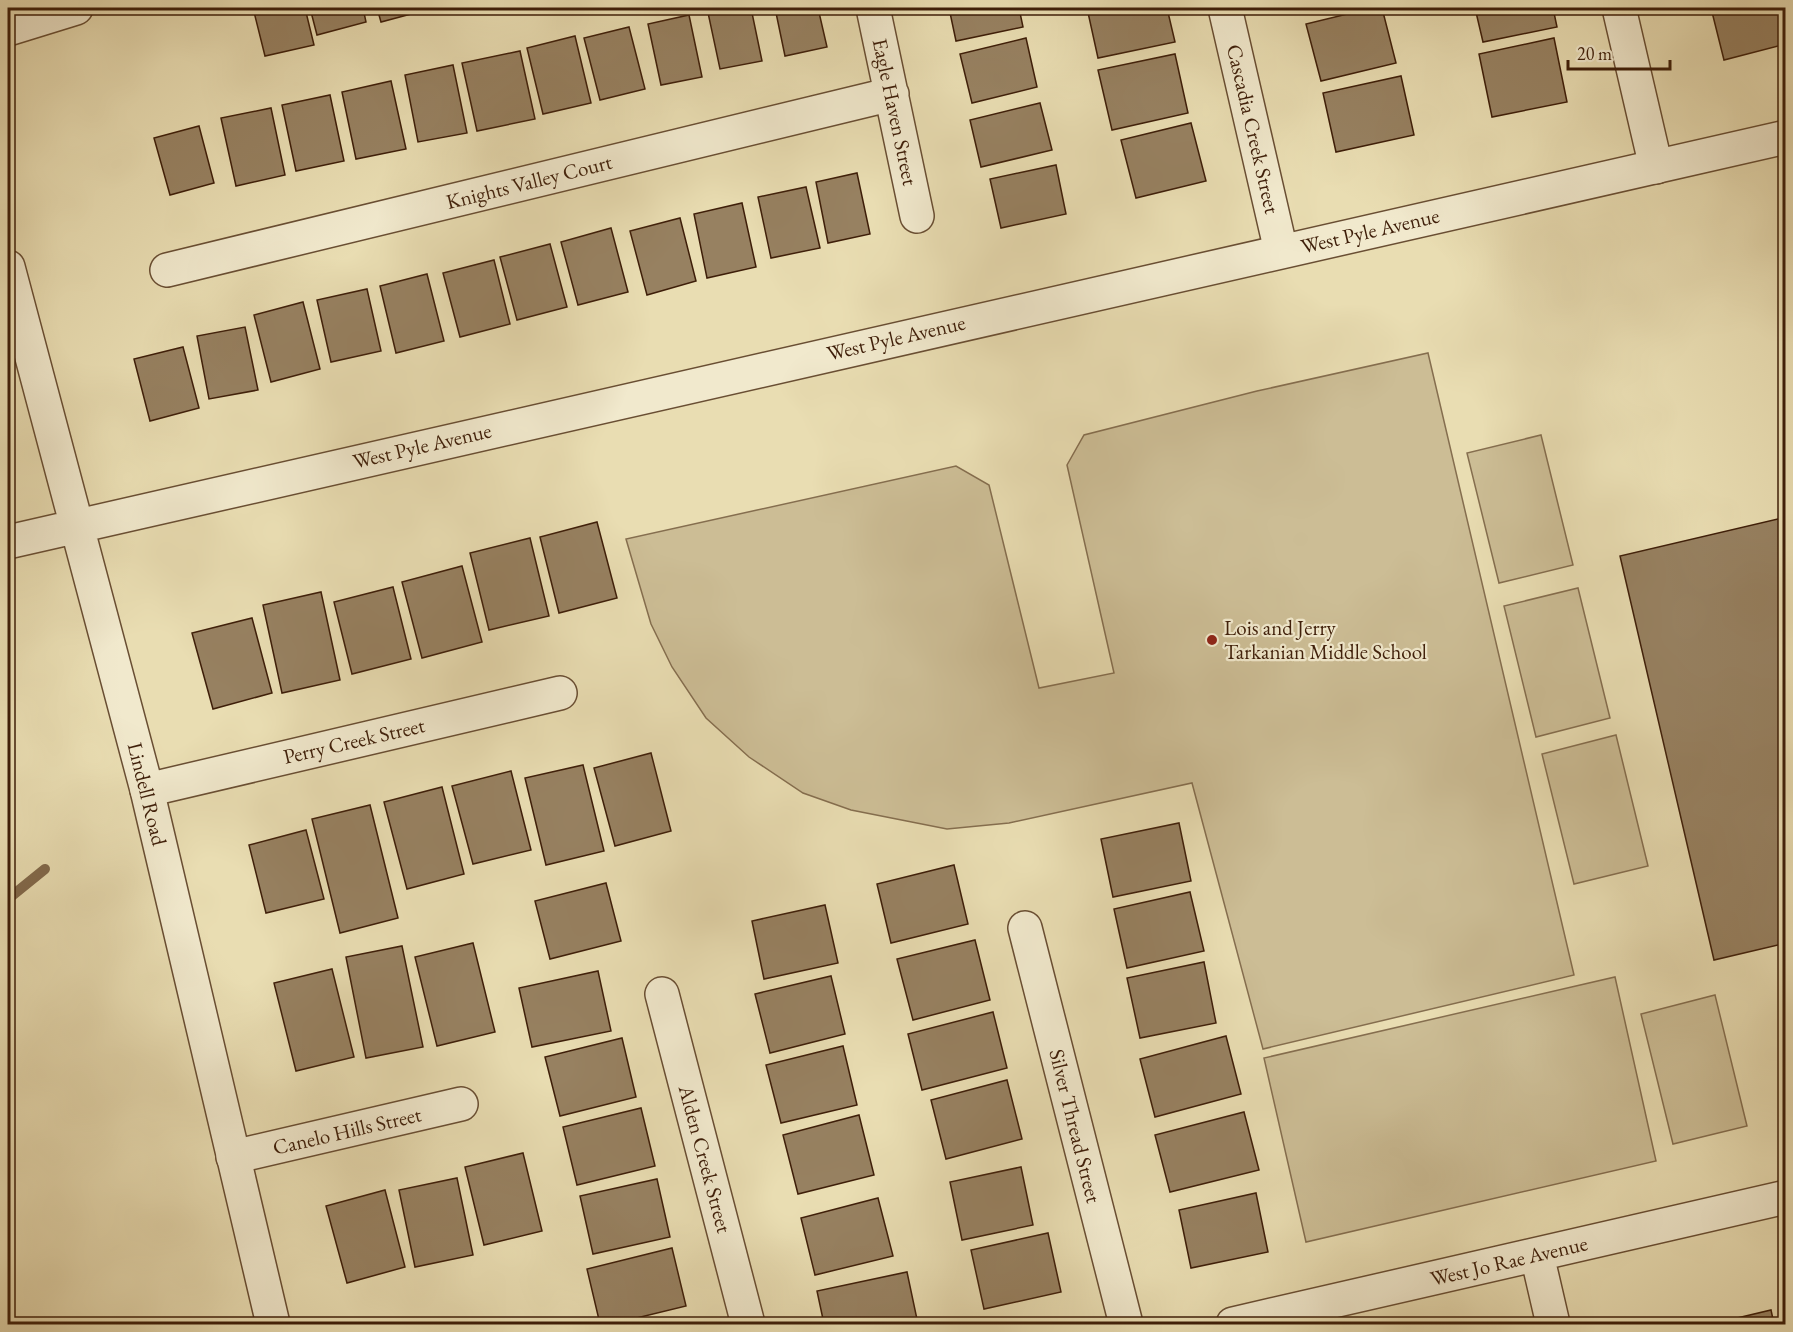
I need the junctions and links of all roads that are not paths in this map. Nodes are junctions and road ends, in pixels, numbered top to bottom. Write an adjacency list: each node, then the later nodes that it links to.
1 (76, 8): 5 (street)
2 (873, 8): 6 (street, Eagle Haven Street)
3 (1225, 8): 10 (street, Cascadia Creek Street)
4 (1619, 8): 8 (street)
5 (8, 29)
6 (892, 94): 9 (street, Eagle Haven Street); 12 (street, Knights Valley Court)
7 (1785, 137): 8 (street, West Pyle Avenue)
8 (1656, 167): 10 (street, West Pyle Avenue)
9 (917, 216)
10 (1281, 251): 13 (street, West Pyle Avenue)
11 (8, 270): 13 (street, Lindell Road)
12 (167, 270)
13 (78, 524): 14 (street, West Pyle Avenue); 16 (street, Lindell Road)
14 (8, 542)
15 (560, 693): 16 (street, Perry Creek Street)
16 (147, 790): 20 (street, Lindell Road)
17 (1025, 928): 25 (street, Silver Thread Street)
18 (662, 994): 24 (street, Alden Creek Street)
19 (461, 1104): 20 (street, Canelo Hills Street)
20 (233, 1157): 23 (street, Lindell Road)
21 (1785, 1197): 22 (street, West Jo Rae Avenue)
22 (1537, 1255): 26 (street, West Jo Rae Avenue); 27 (street)
23 (273, 1324)
24 (748, 1324)
25 (1126, 1324)
26 (1233, 1324)
27 (1553, 1324)

